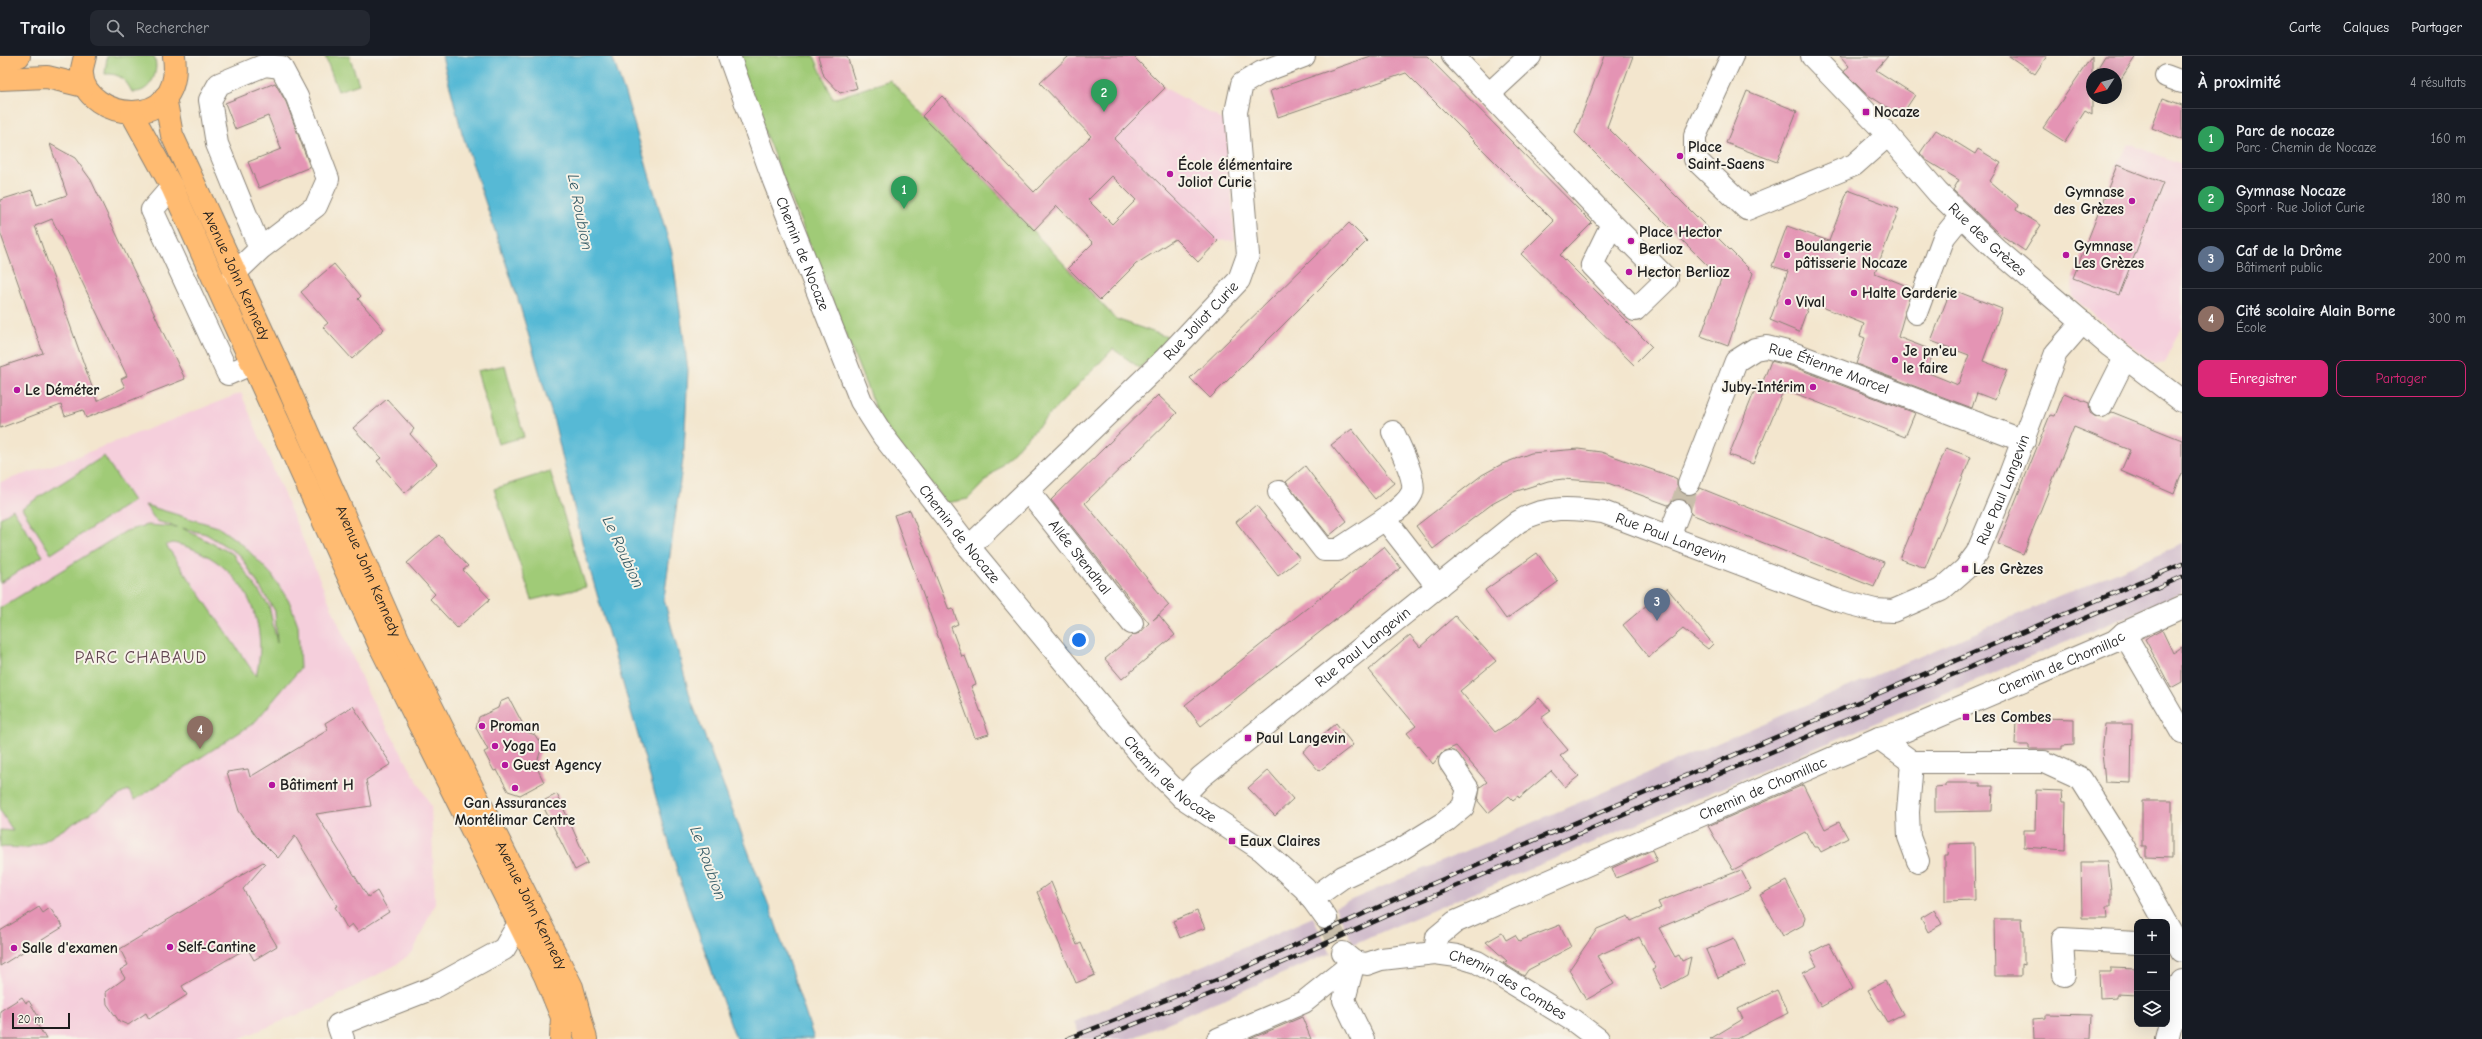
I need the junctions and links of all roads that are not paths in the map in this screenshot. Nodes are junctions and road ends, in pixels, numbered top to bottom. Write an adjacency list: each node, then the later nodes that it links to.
1 (19, 56): 10 (main road)
2 (85, 56): 12 (main road)
3 (174, 56): 14 (main road)
4 (729, 56): 34 (street, Chemin de Nocaze)
5 (1304, 56): 29 (street, Rue Joliot Curie)
6 (1453, 56): 13 (street)
7 (1530, 56): 13 (street)
8 (1732, 56): 16 (street)
9 (1812, 56): 16 (street, Rue des Grèzes)
10 (0, 62)
11 (0, 79): 12 (main road)
12 (84, 86): 15 (main road)
13 (1489, 94): 18 (street)
14 (165, 97): 15 (main road); 20 (main road, Avenue John Kennedy)
15 (132, 114): 48 (main road, Avenue John Kennedy)
16 (1888, 135): 17 (street, Rue des Grèzes)
17 (1961, 216): 21 (street); 22 (street, Rue des Grèzes)
18 (1612, 224)
19 (260, 249): 19 (street); 20 (street)
20 (234, 274): 58 (main road, Avenue John Kennedy)
21 (1916, 313)
22 (2083, 322): 23 (street, Rue des Grèzes); 27 (street, Rue Paul Langevin)
23 (2125, 358): 24 (street, Rue des Grèzes); 25 (street)
24 (2182, 401)
25 (2101, 406)
26 (1393, 432): 32 (street)
27 (2024, 440): 28 (street, Rue Étienne Marcel); 33 (street, Rue Paul Langevin)
28 (1688, 483)
29 (1028, 491): 34 (street, Rue Joliot Curie); 37 (street, Allée Stendhal)
30 (1279, 492): 32 (street)
31 (1679, 511): 33 (street)
32 (1385, 519): 35 (street)
33 (1669, 537): 35 (street, Rue Paul Langevin)
34 (969, 547): 43 (street, Chemin de Nocaze)
35 (1438, 586): 43 (street, Rue Paul Langevin)
36 (2182, 607): 38 (street, Chemin de Chomillac)
37 (1132, 623)
38 (2120, 637): 39 (street); 40 (street, Chemin de Chomillac)
39 (2182, 733)
40 (1879, 738): 42 (street); 52 (street, Chemin de Chomillac)
41 (1450, 762): 45 (street)
42 (1912, 762): 44 (street); 47 (street)
43 (1182, 797): 45 (street, Chemin de Nocaze)
44 (1918, 861)
45 (1312, 899): 46 (street, Chemin de Nocaze)
46 (1326, 918)
47 (2163, 919)
48 (521, 928): 56 (street); 57 (main road, Avenue John Kennedy)
49 (2170, 932): 51 (street)
50 (2134, 943): 54 (street)
51 (2176, 947)
52 (1435, 953): 53 (street); 61 (street, Chemin des Combes)
53 (1348, 957): 59 (street); 60 (street)
54 (2064, 975)
55 (2182, 981): 62 (street)
56 (343, 1039)
57 (561, 1039)
58 (586, 1039)
59 (1218, 1039)
60 (1363, 1039)
61 (1598, 1039)
62 (2167, 1039)

